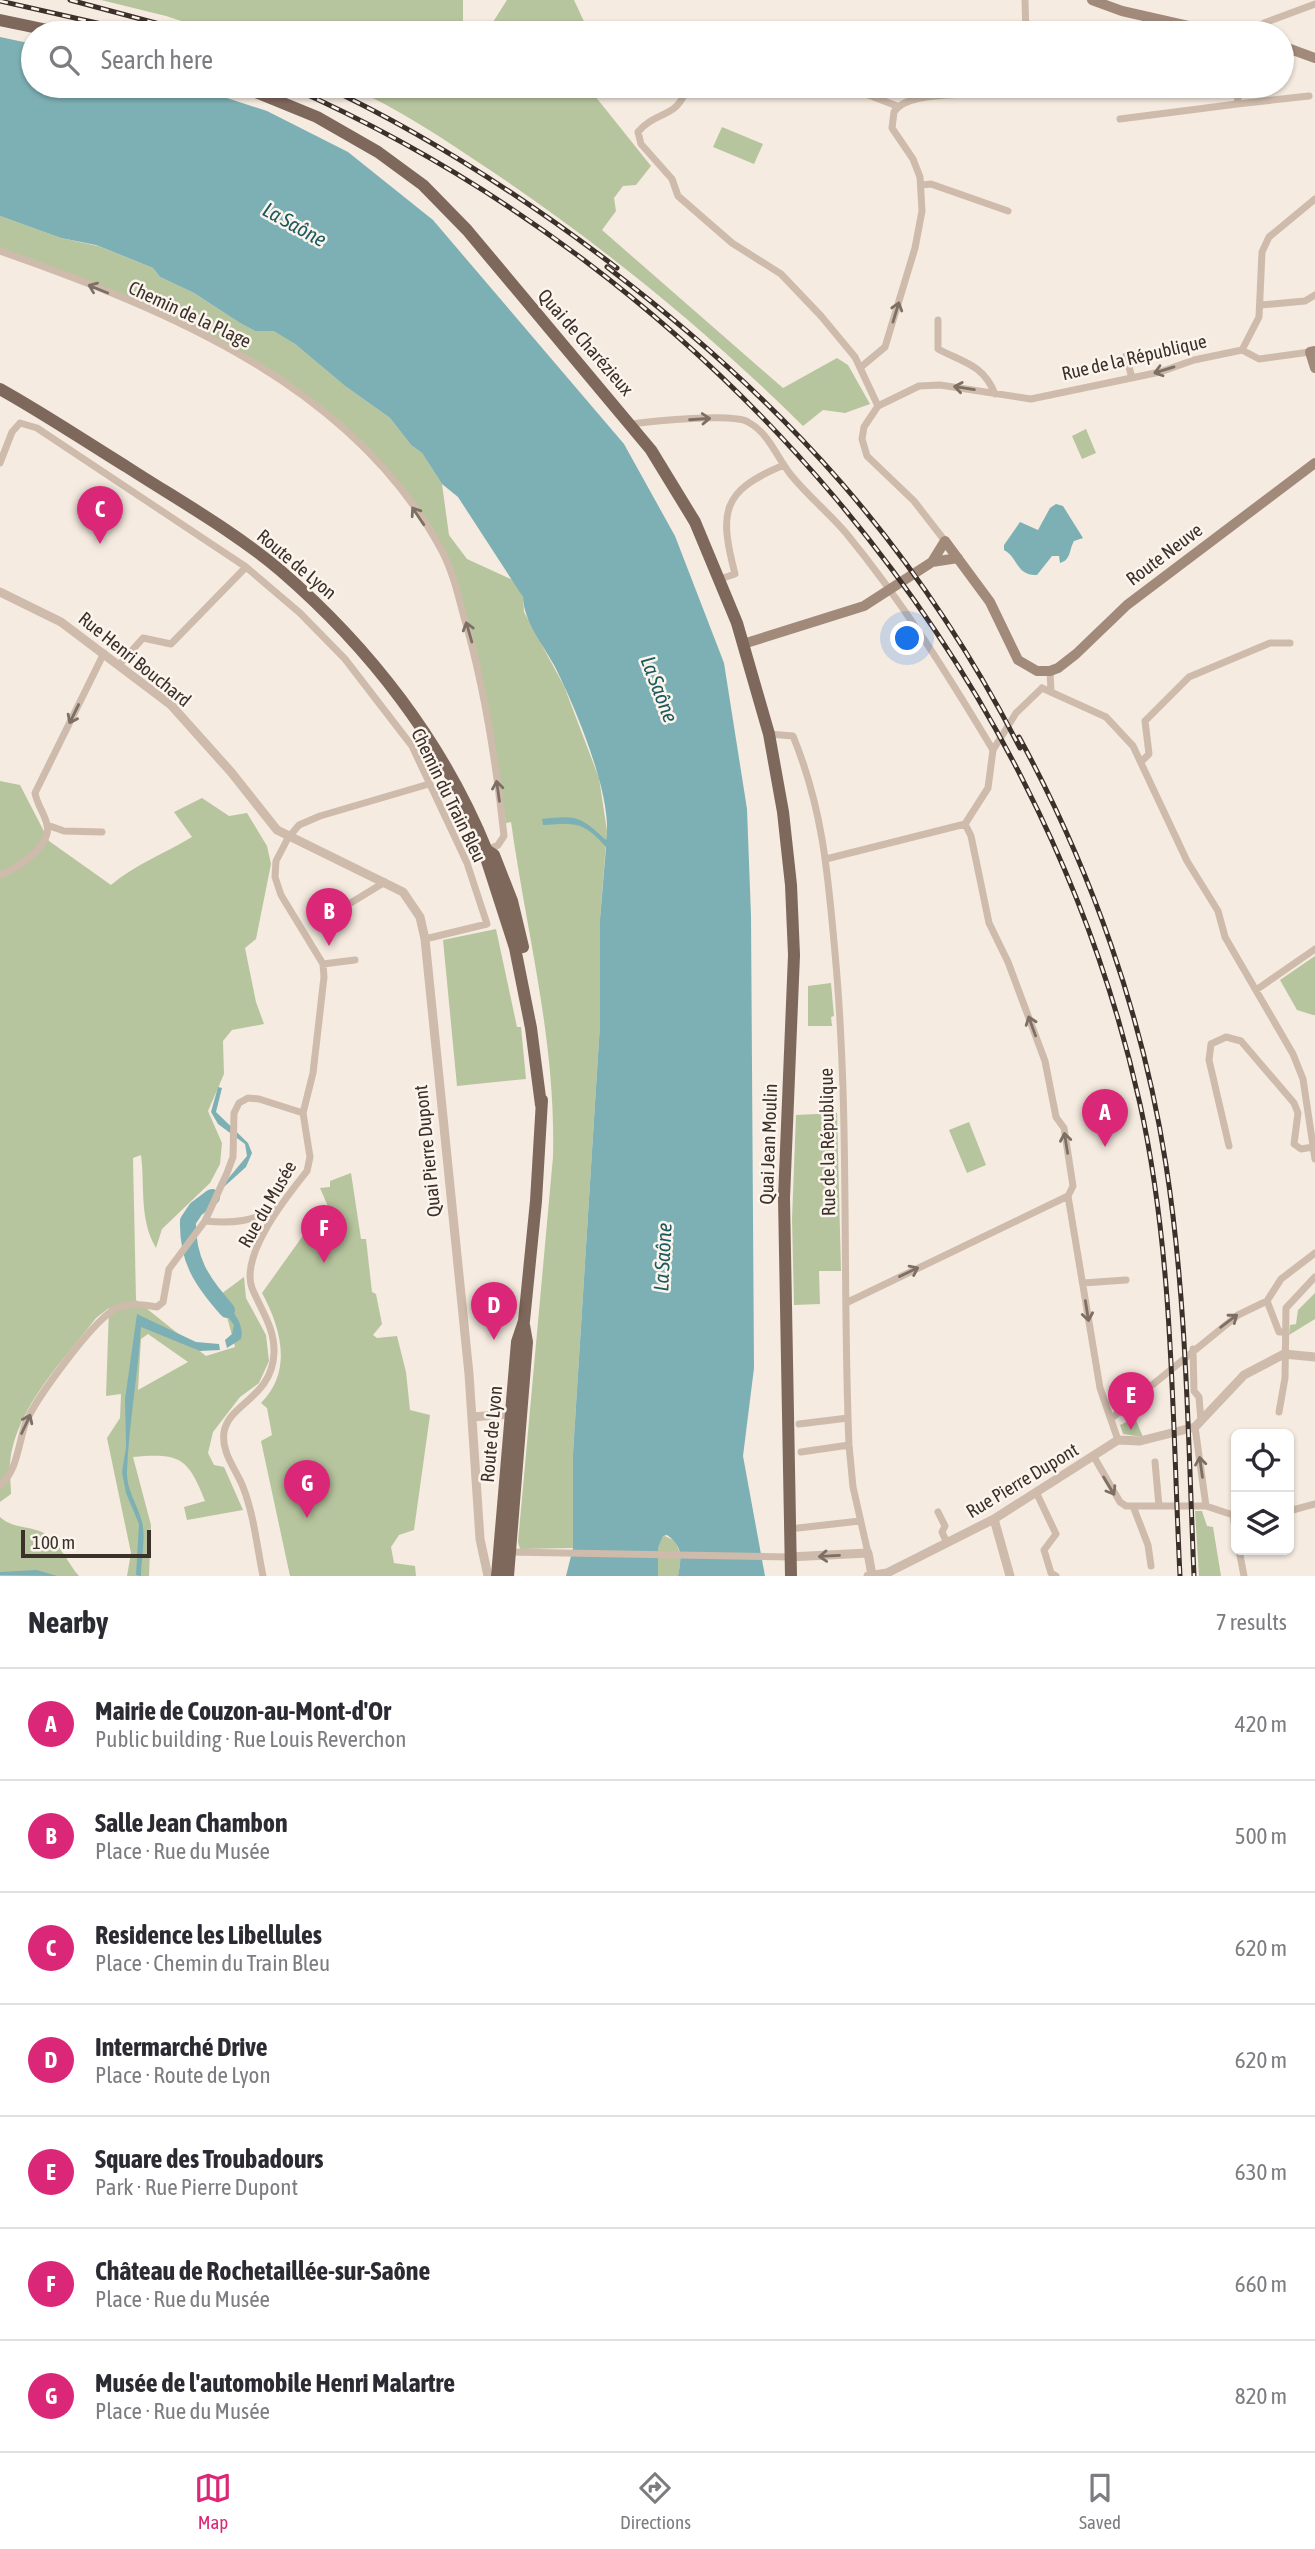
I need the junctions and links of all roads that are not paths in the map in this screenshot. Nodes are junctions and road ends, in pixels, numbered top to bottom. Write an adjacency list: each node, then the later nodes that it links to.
1 (1025, 0): 5 (street)
2 (1092, 0): 6 (main road)
3 (1315, 4): 7 (street)
4 (0, 19): 8 (main road)
5 (1026, 21)
6 (1166, 21)
7 (1269, 21)
8 (21, 24)
9 (1294, 50): 10 (main road)
10 (1315, 58)
11 (1309, 96): 18 (street)
12 (268, 98): 38 (main road, Quai de Charézieux)
13 (684, 98): 32 (street)
14 (876, 98): 20 (street)
15 (941, 98): 20 (street)
16 (1238, 98): 19 (street)
17 (1291, 98): 19 (street)
18 (1294, 98)
19 (1237, 104): 21 (street)
20 (897, 106): 22 (street)
21 (1120, 119)
22 (922, 185): 24 (street); 32 (street, one-way to 22)
23 (1315, 199): 27 (street)
24 (1008, 211)
25 (0, 251): 64 (street, Chemin de la Plage, one-way to 25)
26 (1315, 295): 27 (street)
27 (1261, 305): 29 (street)
28 (938, 320): 36 (street)
29 (1242, 350): 30 (street, Rue de la République); 34 (street, Rue de la République, one-way to 34)
30 (1312, 351): 33 (main road)
31 (1126, 356): 34 (street)
32 (861, 367): 37 (street)
33 (1315, 368)
34 (1132, 378): 36 (street, Rue de la République)
35 (0, 389): 64 (main road, Route de Lyon)
36 (995, 394): 37 (street, Rue de la République, one-way to 37)
37 (878, 406): 42 (street)
38 (632, 424): 41 (street, one-way to 41); 46 (main road, Quai de Charézieux)
39 (0, 463): 45 (street, Chemin du Train Bleu)
40 (1315, 463): 53 (main road, Route Neuve)
41 (784, 466): 46 (street); 57 (street)
42 (945, 541): 43 (main road); 44 (main road)
43 (958, 558): 44 (main road); 52 (main road)
44 (932, 562): 49 (main road)
45 (246, 567): 51 (street); 59 (street, Chemin du Train Bleu)
46 (720, 579): 49 (main road, Quai de Charézieux)
47 (0, 592): 50 (street, Rue Henri Bouchard)
48 (1290, 643): 58 (street)
49 (743, 644): 56 (main road, Quai de Charézieux)
50 (104, 653): 51 (street, Rue Henri Bouchard); 61 (street, one-way to 61)
51 (119, 665): 63 (street, Rue Henri Bouchard)
52 (1037, 671): 53 (main road); 54 (street)
53 (1049, 671): 55 (street)
54 (1042, 688): 55 (street); 57 (street)
55 (1051, 692): 58 (street)
56 (769, 734): 65 (street, Rue de la République); 121 (main road, Quai Jean Moulin)
57 (993, 750): 60 (street)
58 (1141, 762): 73 (street)
59 (429, 784): 63 (street); 69 (street, Chemin du Train Bleu)
60 (965, 824): 65 (street); 78 (street, one-way to 60)
61 (47, 825): 62 (street); 66 (street)
62 (102, 832)
63 (288, 838): 67 (street, Quai Pierre Dupont); 72 (street)
64 (487, 851): 87 (main road, Route de Lyon)
65 (826, 859): 85 (street, Rue de la République)
66 (0, 875)
67 (385, 882): 68 (street); 69 (street, Quai Pierre Dupont)
68 (339, 910)
69 (425, 939): 94 (street, Quai Pierre Dupont)
70 (1315, 949): 73 (street)
71 (355, 960): 72 (street)
72 (323, 964): 74 (street, Rue du Musée)
73 (1256, 990): 76 (street)
74 (303, 1113): 79 (street, Rue du Musée); 80 (street)
75 (1229, 1146): 76 (street)
76 (1313, 1147): 77 (street)
77 (1315, 1159)
78 (1068, 1196): 84 (street); 85 (street, one-way to 78)
79 (282, 1207): 80 (street); 123 (street, Rue du Musée)
80 (205, 1222): 104 (street, one-way to 80)
81 (1315, 1253): 86 (street)
82 (1315, 1278): 88 (street)
83 (1126, 1280): 84 (street)
84 (1083, 1283): 95 (street, one-way to 95)
85 (848, 1301): 96 (street, Rue de la République)
86 (1266, 1301): 88 (street); 89 (street, one-way to 86)
87 (524, 1321): 93 (main road, Route de Lyon); 118 (main road, Route de Lyon)
88 (1284, 1332): 90 (street)
89 (1191, 1351): 95 (street); 98 (street)
90 (1284, 1354): 91 (street); 92 (street); 98 (street)
91 (1315, 1357)
92 (1279, 1412)
93 (511, 1413): 94 (street); 118 (main road, Route de Lyon)
94 (472, 1417): 116 (street, Quai Pierre Dupont)
95 (1113, 1417): 99 (street)
96 (848, 1418): 97 (street); 100 (street, Rue de la République)
97 (799, 1424)
98 (1196, 1426): 99 (street); 109 (street, one-way to 98)
99 (1118, 1440): 102 (street, Rue Pierre Dupont)
100 (849, 1445): 101 (street); 114 (street, Rue de la République)
101 (801, 1452)
102 (1094, 1457): 105 (street, Rue Pierre Dupont); 107 (street, one-way to 107)
103 (1155, 1462): 108 (street)
104 (0, 1485)
105 (1037, 1494): 113 (street, Rue Pierre Dupont); 130 (street)
106 (1315, 1504): 110 (street)
107 (1132, 1506): 108 (street); 122 (street)
108 (1159, 1506): 109 (street)
109 (1204, 1506): 112 (street)
110 (1294, 1510)
111 (937, 1512): 117 (street)
112 (1231, 1515)
113 (994, 1519): 117 (street, Rue Pierre Dupont); 129 (street)
114 (860, 1521): 115 (street); 119 (street, Rue de la République)
115 (798, 1528)
116 (480, 1539): 118 (street); 124 (street, Quai Pierre Dupont)
117 (947, 1543): 128 (street, Rue Pierre Dupont)
118 (505, 1552): 121 (street); 125 (main road); 126 (main road)
119 (868, 1553): 121 (street, one-way to 121); 128 (street, Rue de la République)
120 (1240, 1555): 131 (street)
121 (784, 1557): 127 (main road, Quai Jean Moulin)
122 (1151, 1566)
123 (263, 1576)
124 (488, 1576)
125 (497, 1576)
126 (508, 1576)
127 (791, 1576)
128 (871, 1576)
129 (1010, 1576)
130 (1056, 1576)
131 (1244, 1576)

